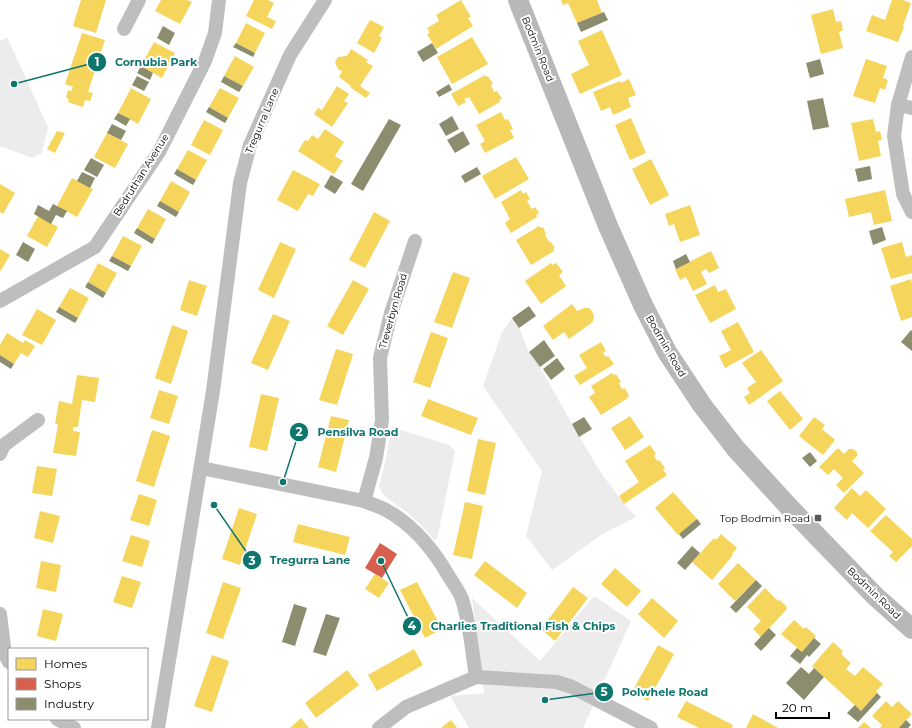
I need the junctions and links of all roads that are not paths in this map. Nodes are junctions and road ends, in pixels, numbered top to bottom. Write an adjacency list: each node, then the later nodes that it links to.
1 (139, 0): 5 (street)
2 (219, 0): 11 (street, Bedruthan Avenue)
3 (326, 0): 14 (street, Tregurra Lane)
4 (518, 0): 17 (street, Bodmin Road)
5 (124, 29)
6 (912, 57): 7 (street)
7 (898, 105): 8 (street); 9 (street)
8 (912, 108)
9 (912, 212)
10 (415, 241): 15 (street, Treverbyn Road)
11 (0, 301)
12 (38, 420): 13 (street)
13 (0, 454)
14 (201, 468): 15 (street); 22 (street, Tregurra Lane)
15 (364, 501): 19 (street)
16 (0, 614): 18 (street)
17 (912, 629)
18 (8, 660)
19 (476, 677): 23 (street); 24 (street)
20 (59, 720): 21 (street)
21 (74, 728)
22 (158, 728)
23 (379, 728)
24 (651, 728)

